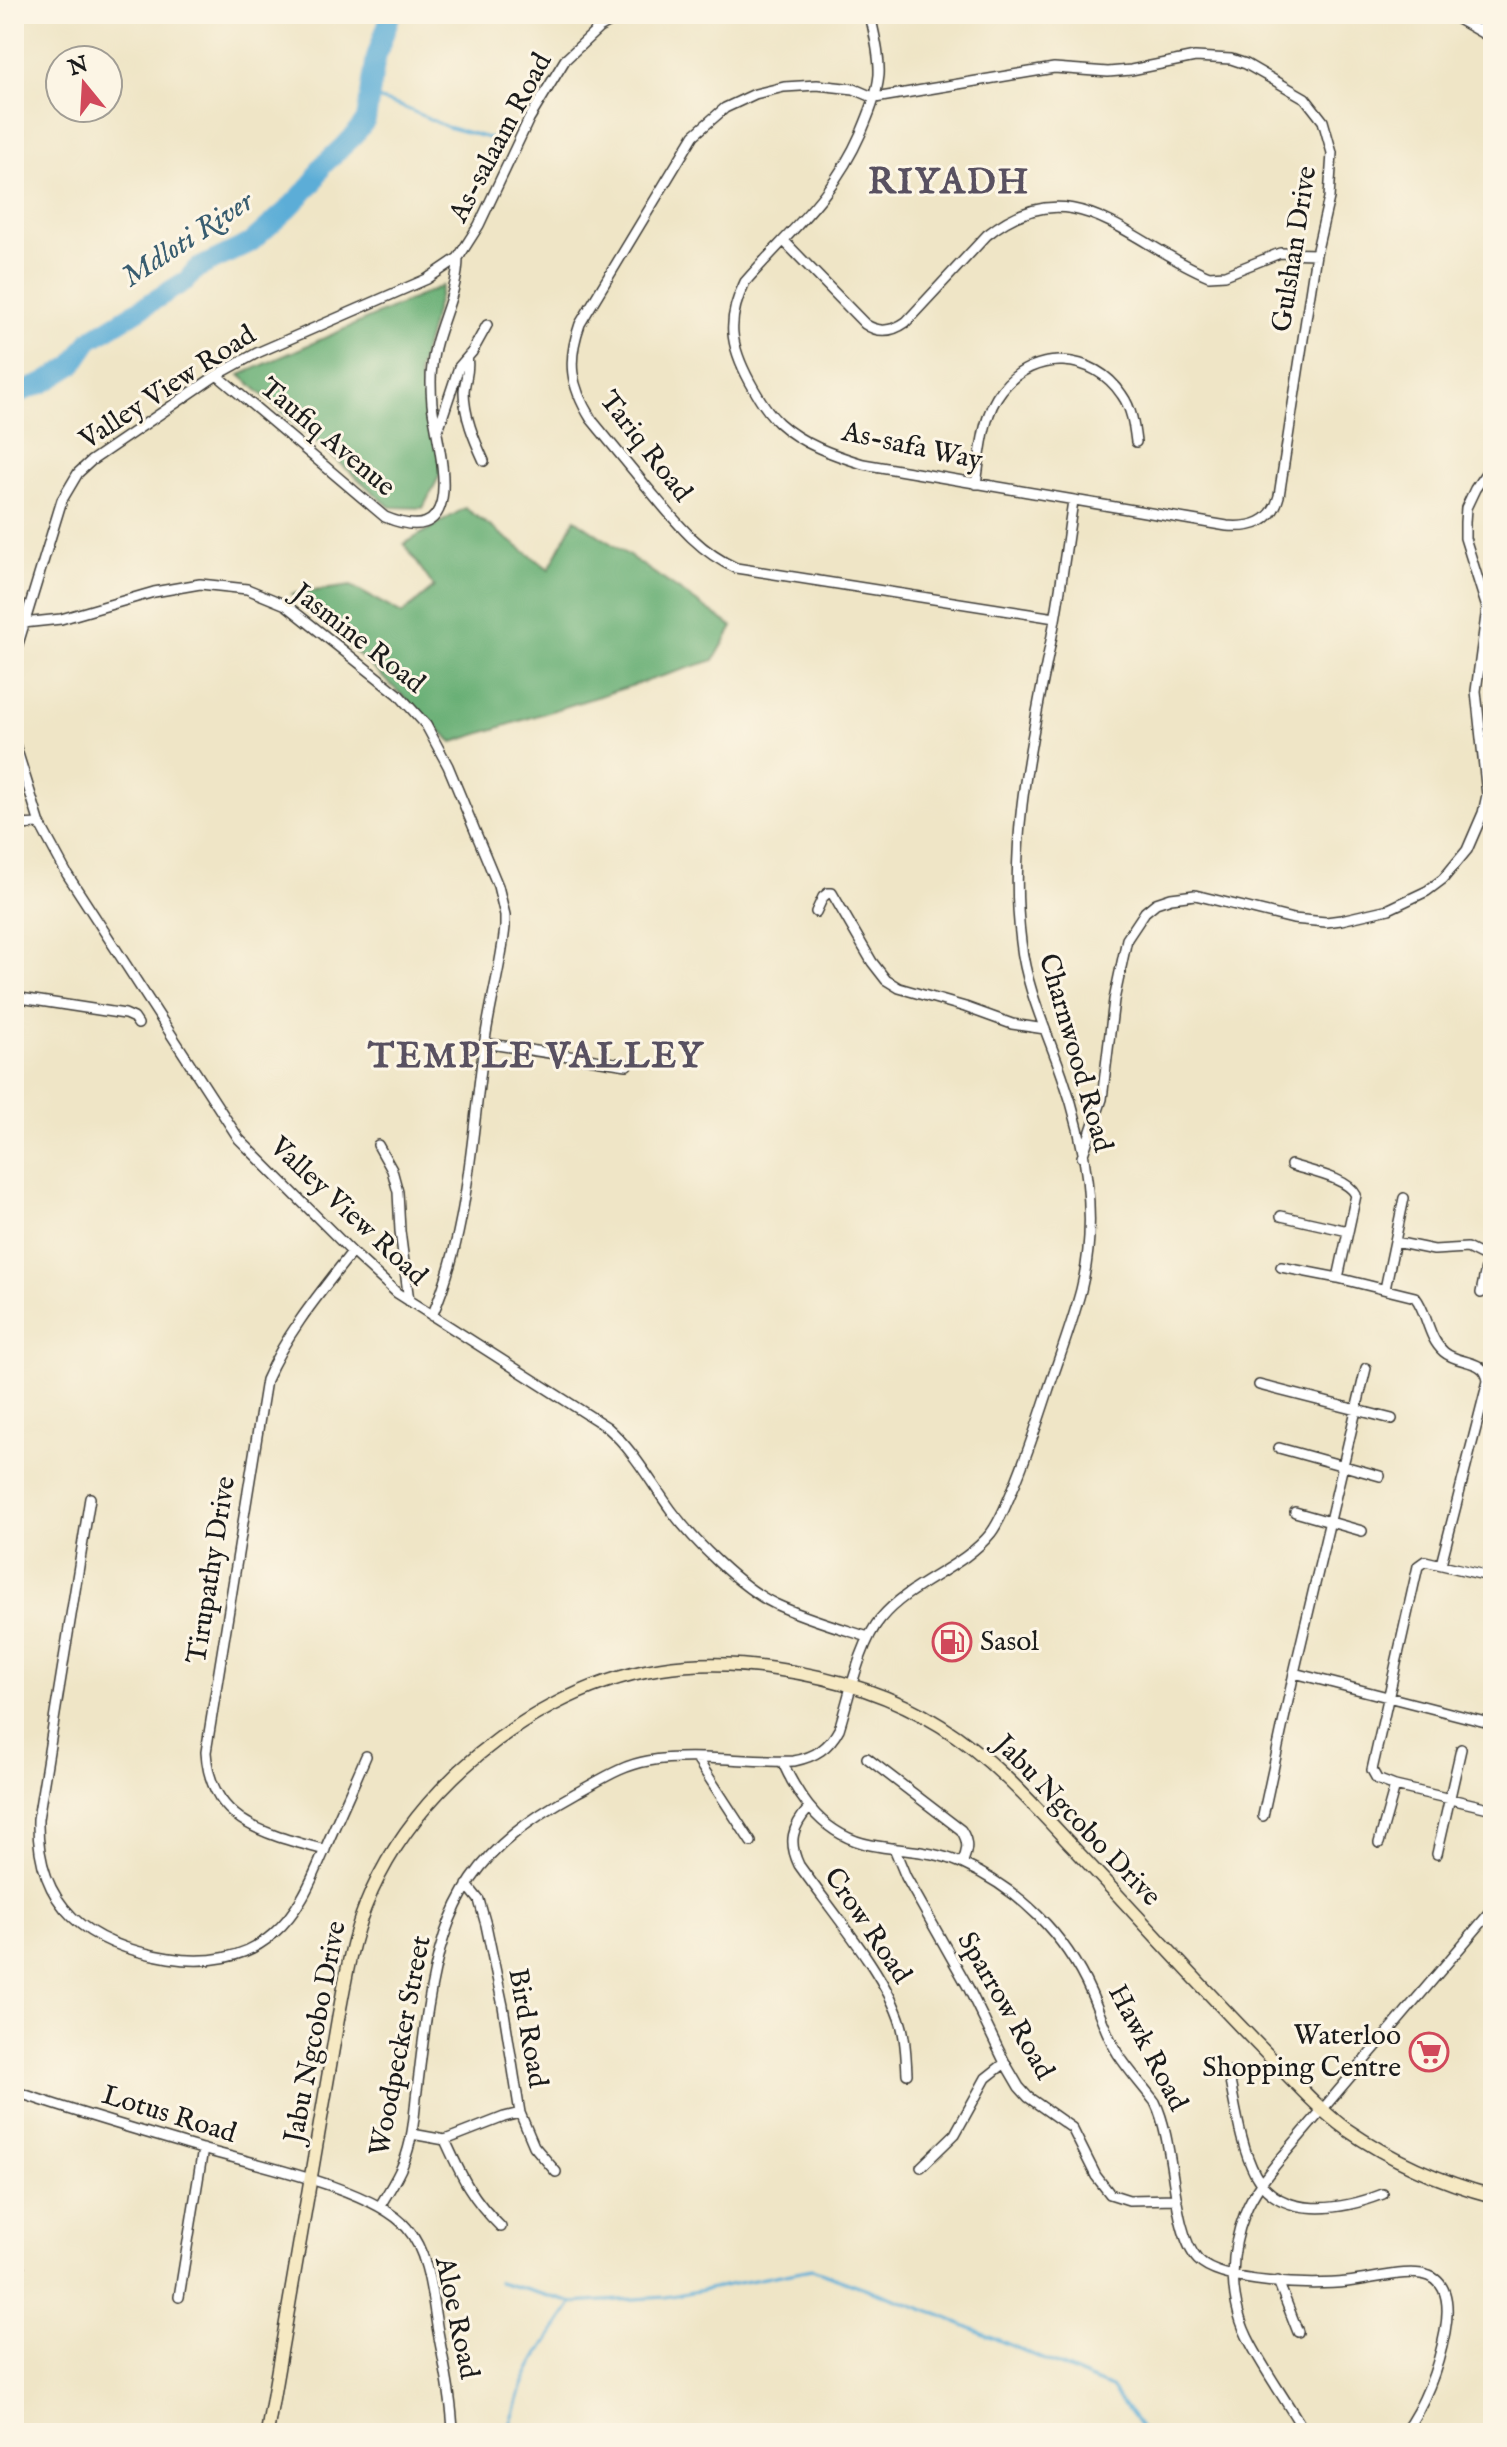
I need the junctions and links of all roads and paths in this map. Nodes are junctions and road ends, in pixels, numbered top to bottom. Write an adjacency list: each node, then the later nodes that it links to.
1 (625, 14): 10 (street, As-salaam Road)
2 (870, 14): 7 (street, As-safa Way)
3 (1449, 14): 5 (street)
4 (1487, 14): 5 (street)
5 (1481, 32): 6 (street)
6 (1493, 39)
7 (875, 98): 8 (street, As-safa Way); 9 (street, Gulshan Drive); 21 (street, Tariq Road)
8 (784, 241): 9 (street); 18 (street, As-safa Way)
9 (1316, 254): 20 (street, Gulshan Drive)
10 (458, 258): 13 (street, Valley View Road); 14 (street, Taufiq Avenue)
11 (487, 325): 12 (street)
12 (467, 358): 14 (street); 16 (street)
13 (217, 375): 14 (street, Taufiq Avenue); 22 (street, Valley View Road)
14 (437, 433)
15 (1136, 442): 18 (street)
16 (484, 461)
17 (1493, 463): 34 (street)
18 (976, 484): 19 (street, As-safa Way)
19 (1073, 501): 20 (street, As-safa Way); 21 (street, Charnwood Road)
20 (1268, 518)
21 (1055, 618): 30 (street, Charnwood Road)
22 (23, 623): 23 (street, Valley View Road); 31 (street, Jasmine Road)
23 (14, 657)
24 (14, 741): 25 (street, Valley View Road)
25 (40, 824): 26 (street); 40 (street, Valley View Road)
26 (14, 825)
27 (816, 912): 30 (street)
28 (14, 997): 29 (street)
29 (138, 1024)
30 (1045, 1029): 34 (street, Charnwood Road)
31 (484, 1043): 32 (street); 47 (street, Jasmine Road)
32 (627, 1065)
33 (378, 1145): 46 (street)
34 (1082, 1157): 61 (street, Charnwood Road)
35 (1291, 1165): 38 (street)
36 (1404, 1198): 39 (street)
37 (1281, 1216): 38 (street)
38 (1348, 1231): 43 (street)
39 (1395, 1242): 41 (street); 44 (street)
40 (352, 1252): 46 (street, Valley View Road); 79 (street, Tirupathy Drive)
41 (1490, 1260): 45 (street)
42 (1281, 1267): 43 (street)
43 (1338, 1278): 44 (street)
44 (1385, 1289): 59 (street)
45 (1481, 1293)
46 (409, 1301): 47 (street, Valley View Road)
47 (432, 1316): 61 (street, Valley View Road)
48 (1366, 1368): 50 (street)
49 (1259, 1385): 50 (street)
50 (1356, 1408): 51 (street); 53 (street)
51 (1392, 1419)
52 (1279, 1448): 53 (street)
53 (1342, 1465): 54 (street); 57 (street)
54 (1380, 1476)
55 (90, 1498): 79 (street)
56 (1295, 1512): 57 (street)
57 (1329, 1521): 58 (street); 62 (street)
58 (1362, 1531)
59 (1441, 1564): 60 (street); 64 (street)
60 (1493, 1577)
61 (868, 1637): 63 (street, Charnwood Road)
62 (1294, 1673): 64 (street); 75 (street)
63 (853, 1687): 70 (street, Woodpecker Street); 88 (main road, Jabu Ngcobo Drive); 95 (main road, Jabu Ngcobo Drive)
64 (1388, 1697): 65 (street); 71 (street)
65 (1493, 1724)
66 (1461, 1749): 72 (street)
67 (366, 1756): 79 (street)
68 (867, 1758): 81 (street)
69 (697, 1759): 70 (street, Woodpecker Street); 76 (street); 82 (street, Woodpecker Street)
70 (782, 1761): 73 (street, Hawk Road)
71 (1395, 1786): 72 (street); 77 (street)
72 (1449, 1799): 74 (street); 80 (street)
73 (809, 1808): 78 (street, Hawk Road); 86 (street, Crow Road)
74 (1493, 1809)
75 (1263, 1816)
76 (751, 1842)
77 (1379, 1843)
78 (894, 1848): 81 (street, Hawk Road); 84 (street, Sparrow Road)
79 (325, 1850)
80 (1437, 1854)
81 (962, 1863): 99 (street, Hawk Road)
82 (467, 1885): 89 (street, Bird Road); 90 (street, Woodpecker Street)
83 (1493, 1909): 88 (street)
84 (1005, 2063): 93 (street); 99 (street, Sparrow Road)
85 (1228, 2072): 96 (street)
86 (907, 2074)
87 (14, 2091): 92 (street, Lotus Road)
88 (1321, 2108): 96 (street); 98 (main road, Jabu Ngcobo Drive)
89 (520, 2113): 91 (street); 94 (street, Bird Road)
90 (412, 2134): 91 (street); 100 (street, Woodpecker Street)
91 (445, 2140): 101 (street)
92 (203, 2149): 95 (street, Lotus Road); 104 (street)
93 (921, 2167)
94 (556, 2172)
95 (312, 2180): 100 (street, Aloe Road); 106 (main road, Jabu Ngcobo Drive)
96 (1261, 2183): 97 (street); 102 (street)
97 (1383, 2194)
98 (1493, 2196)
99 (1177, 2199): 102 (street, Hawk Road)
100 (380, 2206): 107 (street, Aloe Road)
101 (501, 2227)
102 (1232, 2276): 103 (street, Hawk Road); 108 (street)
103 (1278, 2281): 105 (street); 109 (street, Hawk Road)
104 (179, 2297)
105 (1298, 2332)
106 (267, 2433)
107 (453, 2433)
108 (1305, 2433)
109 (1404, 2433)

